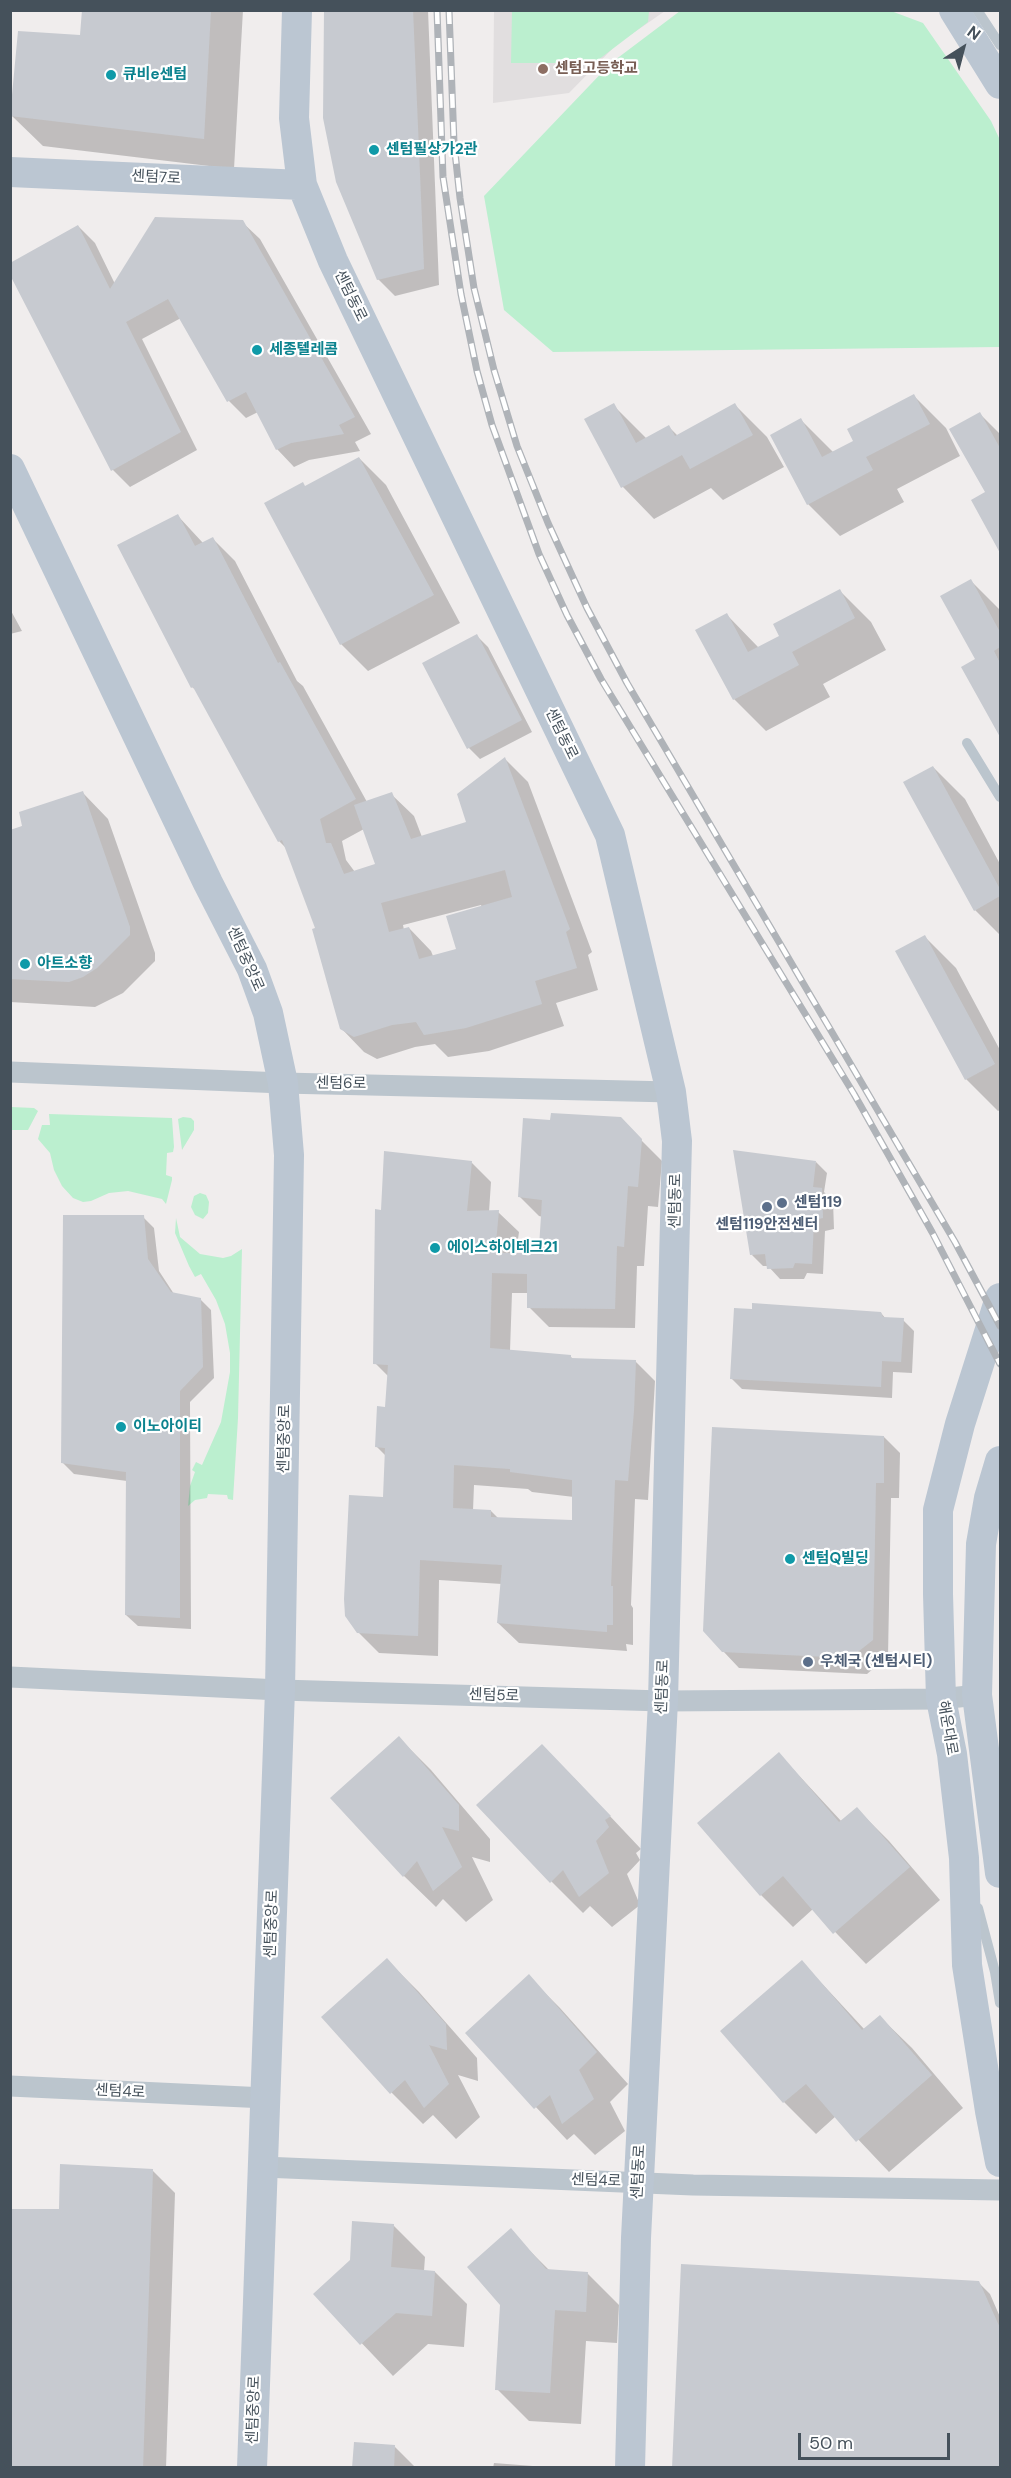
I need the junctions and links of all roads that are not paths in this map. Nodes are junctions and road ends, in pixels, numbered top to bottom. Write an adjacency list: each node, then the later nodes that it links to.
1 (297, 10): 7 (main road, 센텀동로)
2 (954, 10): 5 (main road)
3 (977, 10): 4 (lane)
4 (1000, 45)
5 (1000, 84)
6 (10, 172): 7 (main road, 센텀7로)
7 (302, 185): 13 (main road, 센텀동로)
8 (10, 469): 12 (main road, 센텀중앙로)
9 (968, 743): 10 (lane)
10 (1000, 797)
11 (10, 1072): 12 (street, 센텀6로)
12 (283, 1083): 13 (street, 센텀6로); 17 (main road, 센텀중앙로)
13 (671, 1092): 20 (main road, 센텀동로)
14 (1000, 1298): 19 (main road, 해운대로)
15 (1000, 1461): 18 (main road)
16 (10, 1677): 17 (street, 센텀5로)
17 (280, 1690): 20 (street, 센텀5로); 25 (main road, 센텀중앙로)
18 (977, 1695): 19 (street, 센텀5로); 22 (main road)
19 (941, 1699): 20 (street, 센텀5로); 21 (main road, 해운대로)
20 (663, 1701): 28 (main road, 센텀동로)
21 (964, 1858): 23 (lane); 26 (main road, 해운대로)
22 (1000, 1873)
23 (1000, 2003)
24 (10, 2086): 25 (street, 센텀4로)
25 (266, 2098): 27 (main road, 센텀중앙로)
26 (1000, 2162)
27 (263, 2167): 28 (street, 센텀4로); 30 (main road, 센텀중앙로)
28 (639, 2183): 29 (street, 센텀4로); 31 (main road, 센텀동로)
29 (1000, 2190)
30 (252, 2468)
31 (630, 2468)

